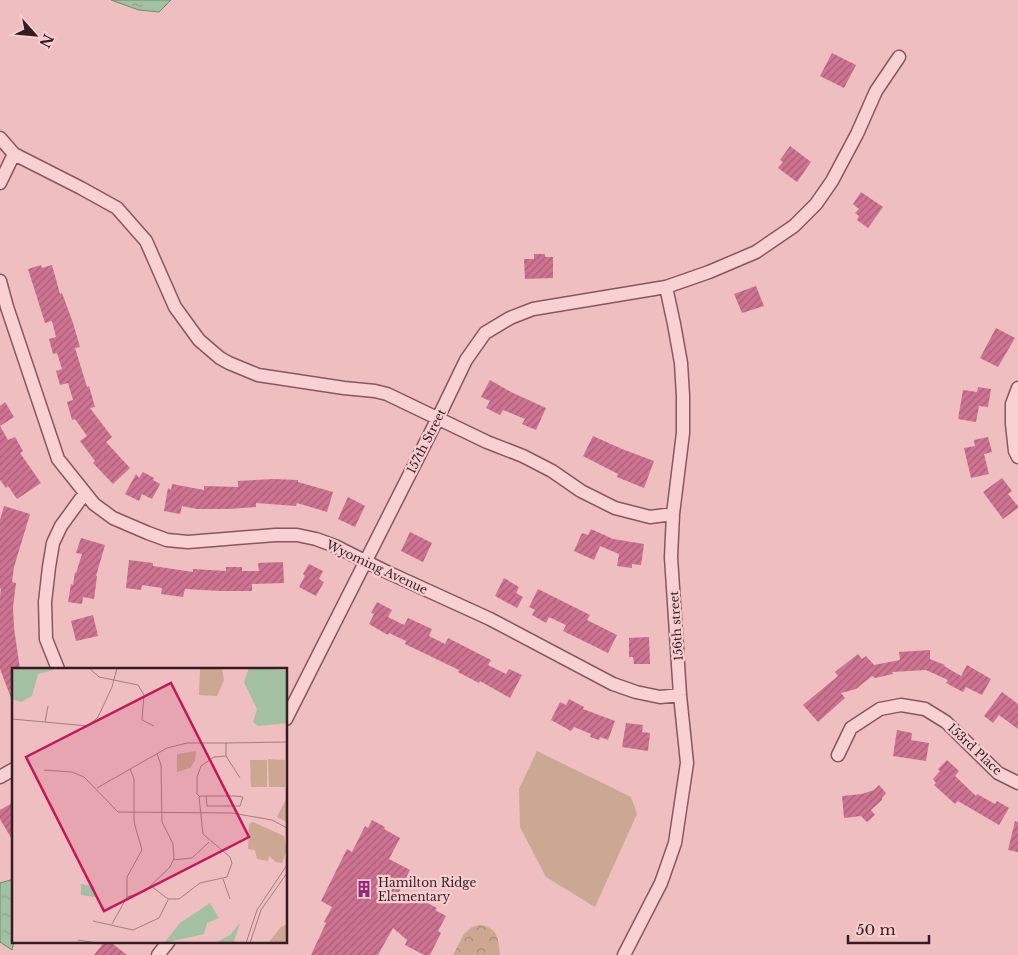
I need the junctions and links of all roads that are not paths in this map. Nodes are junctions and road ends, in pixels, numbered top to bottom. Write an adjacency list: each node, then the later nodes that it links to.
1 (899, 58): 6 (street, 157th Street)
2 (0, 138): 3 (street)
3 (14, 154): 4 (street); 9 (street)
4 (0, 183)
5 (0, 281): 7 (street, Wyoming Avenue)
6 (666, 287): 9 (street, 157th Street); 12 (street, 156th street)
7 (3, 309): 11 (street, Wyoming Avenue)
8 (1018, 388): 10 (street)
9 (438, 418): 12 (street); 13 (street, 157th Street)
10 (1018, 458)
11 (85, 493): 13 (street, Wyoming Avenue); 14 (street)
12 (673, 514): 15 (street, 156th street)
13 (365, 561): 15 (street, Wyoming Avenue); 16 (street, 157th Street)
14 (58, 668)
15 (680, 695): 23 (street, 156th street)
16 (288, 714)
17 (838, 755): 20 (street, 153rd Place)
18 (12, 770): 19 (street)
19 (0, 777)
20 (1018, 783)
21 (167, 942): 22 (street)
22 (158, 955)
23 (624, 955)

